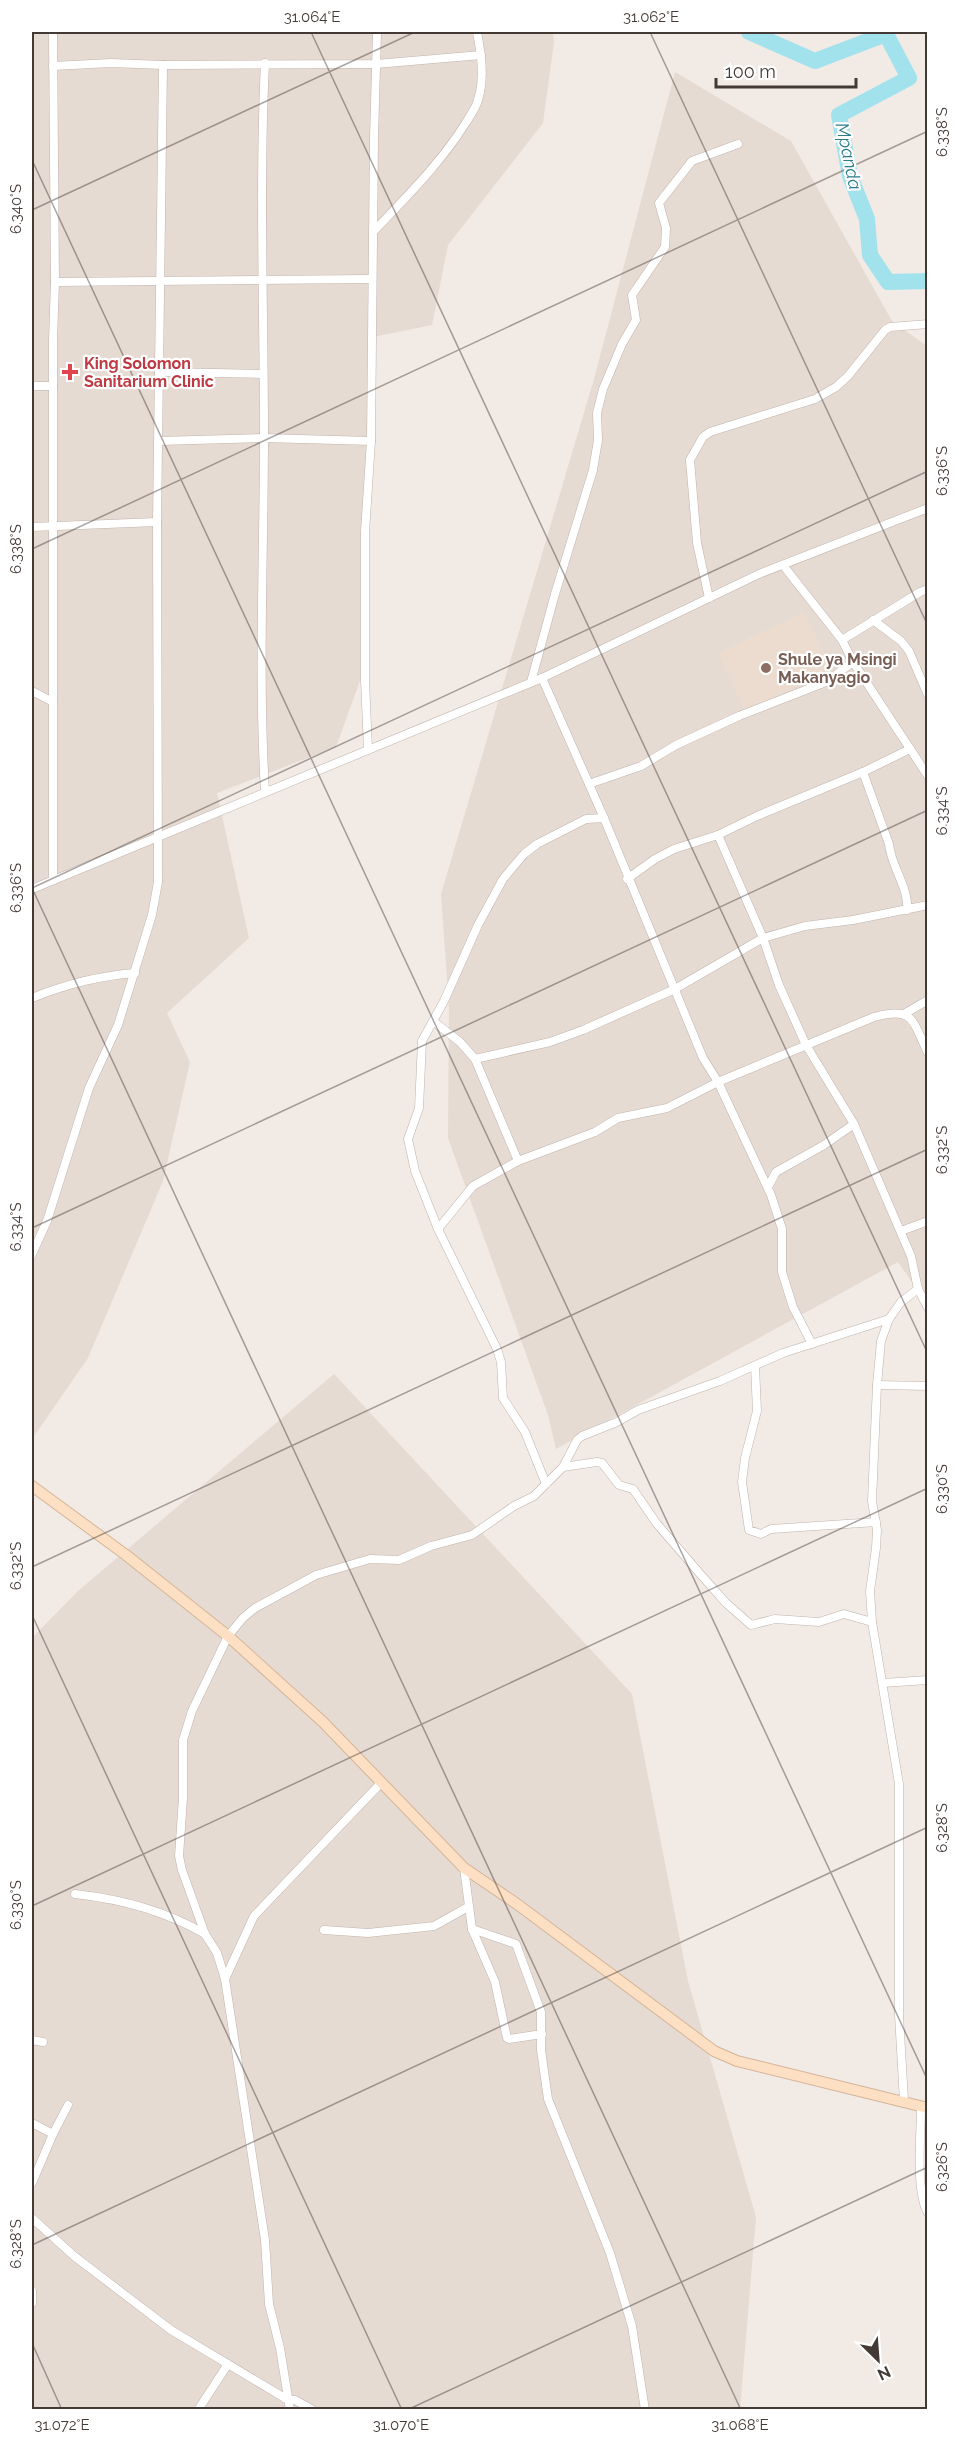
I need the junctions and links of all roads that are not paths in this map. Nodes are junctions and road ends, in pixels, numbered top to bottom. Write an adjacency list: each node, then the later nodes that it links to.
1 (53, 32): 8 (street)
2 (377, 32): 6 (street)
3 (477, 32): 4 (street)
4 (481, 54): 6 (street); 10 (street)
5 (265, 63): 6 (street); 7 (street); 12 (street)
6 (376, 64): 10 (street)
7 (163, 65): 8 (street); 14 (street)
8 (53, 66): 13 (street)
9 (738, 144): 34 (street)
10 (373, 232): 11 (street)
11 (372, 279): 12 (street); 22 (street)
12 (262, 280): 14 (street); 17 (street)
13 (55, 282): 14 (street); 19 (street)
14 (160, 282): 16 (street)
15 (927, 324): 29 (street)
16 (159, 372): 17 (street); 21 (street)
17 (264, 374): 20 (street)
18 (32, 386): 19 (street)
19 (53, 386): 25 (street)
20 (264, 438): 21 (street); 22 (street); 43 (street)
21 (159, 441): 24 (street)
22 (371, 441): 39 (street)
23 (927, 508): 29 (street)
24 (157, 522): 25 (street); 46 (street)
25 (53, 526): 26 (street); 37 (street)
26 (32, 527)
27 (786, 569): 31 (street)
28 (927, 589): 30 (street)
29 (709, 597): 33 (street)
30 (873, 620): 31 (street); 36 (street)
31 (842, 640): 32 (street)
32 (853, 662): 38 (street); 42 (street)
33 (542, 678): 34 (street); 42 (street)
34 (531, 682): 39 (street)
35 (32, 691): 37 (street)
36 (927, 695)
37 (53, 702): 48 (street)
38 (910, 748): 40 (street); 41 (street)
39 (368, 750): 43 (street)
40 (863, 772): 45 (street); 51 (street)
41 (927, 776)
42 (589, 784): 44 (street)
43 (265, 791): 46 (street)
44 (604, 818): 47 (street); 58 (street)
45 (718, 835): 47 (street); 52 (street)
46 (160, 836): 48 (street); 53 (street)
47 (627, 879): 54 (street)
48 (52, 880): 49 (street)
49 (32, 889)
50 (927, 905): 51 (street)
51 (906, 910): 52 (street)
52 (763, 938): 54 (street); 59 (street)
53 (135, 973): 55 (street); 69 (street)
54 (675, 989): 61 (street); 62 (street)
55 (32, 998)
56 (927, 1000): 57 (street)
57 (904, 1014): 59 (street); 60 (street)
58 (433, 1022): 61 (street); 67 (street)
59 (806, 1045): 62 (street); 63 (street)
60 (927, 1053)
61 (475, 1059): 64 (street)
62 (718, 1082): 64 (street); 65 (street)
63 (854, 1124): 65 (street); 68 (street)
64 (518, 1161): 67 (street)
65 (768, 1187): 73 (street)
66 (927, 1221): 68 (street)
67 (438, 1229): 78 (street)
68 (901, 1231): 70 (street)
69 (32, 1254)
70 (918, 1289): 71 (street); 72 (street)
71 (927, 1308)
72 (889, 1318): 73 (street); 75 (street)
73 (812, 1344): 74 (street)
74 (755, 1366): 77 (street); 80 (street)
75 (877, 1386): 76 (street); 80 (street)
76 (927, 1386)
77 (563, 1467): 78 (street); 81 (street)
78 (546, 1484): 82 (street)
79 (32, 1486): 82 (street)
80 (876, 1522): 81 (street)
81 (872, 1622): 84 (street)
82 (228, 1636): 85 (street); 91 (street)
83 (927, 1680): 84 (street)
84 (883, 1683): 96 (street)
85 (381, 1783): 86 (street); 92 (street)
86 (464, 1868): 88 (street); 96 (street)
87 (75, 1894): 91 (street)
88 (468, 1907): 89 (street); 90 (street)
89 (472, 1929): 93 (street); 93 (street)
90 (324, 1930)
91 (205, 1934): 92 (street)
92 (225, 1979): 107 (street)
93 (542, 2034): 111 (street)
94 (32, 2040): 95 (street)
95 (43, 2042)
96 (904, 2101): 98 (street)
97 (68, 2105): 100 (street)
98 (924, 2108): 102 (street)
99 (32, 2122): 100 (street)
100 (53, 2134): 101 (street)
101 (32, 2183)
102 (927, 2213)
103 (32, 2218): 106 (street)
104 (32, 2291): 105 (street)
105 (32, 2303)
106 (228, 2364): 107 (street); 108 (street)
107 (288, 2400): 109 (street); 110 (street)
108 (198, 2409)
109 (290, 2409)
110 (314, 2409)
111 (645, 2409)

